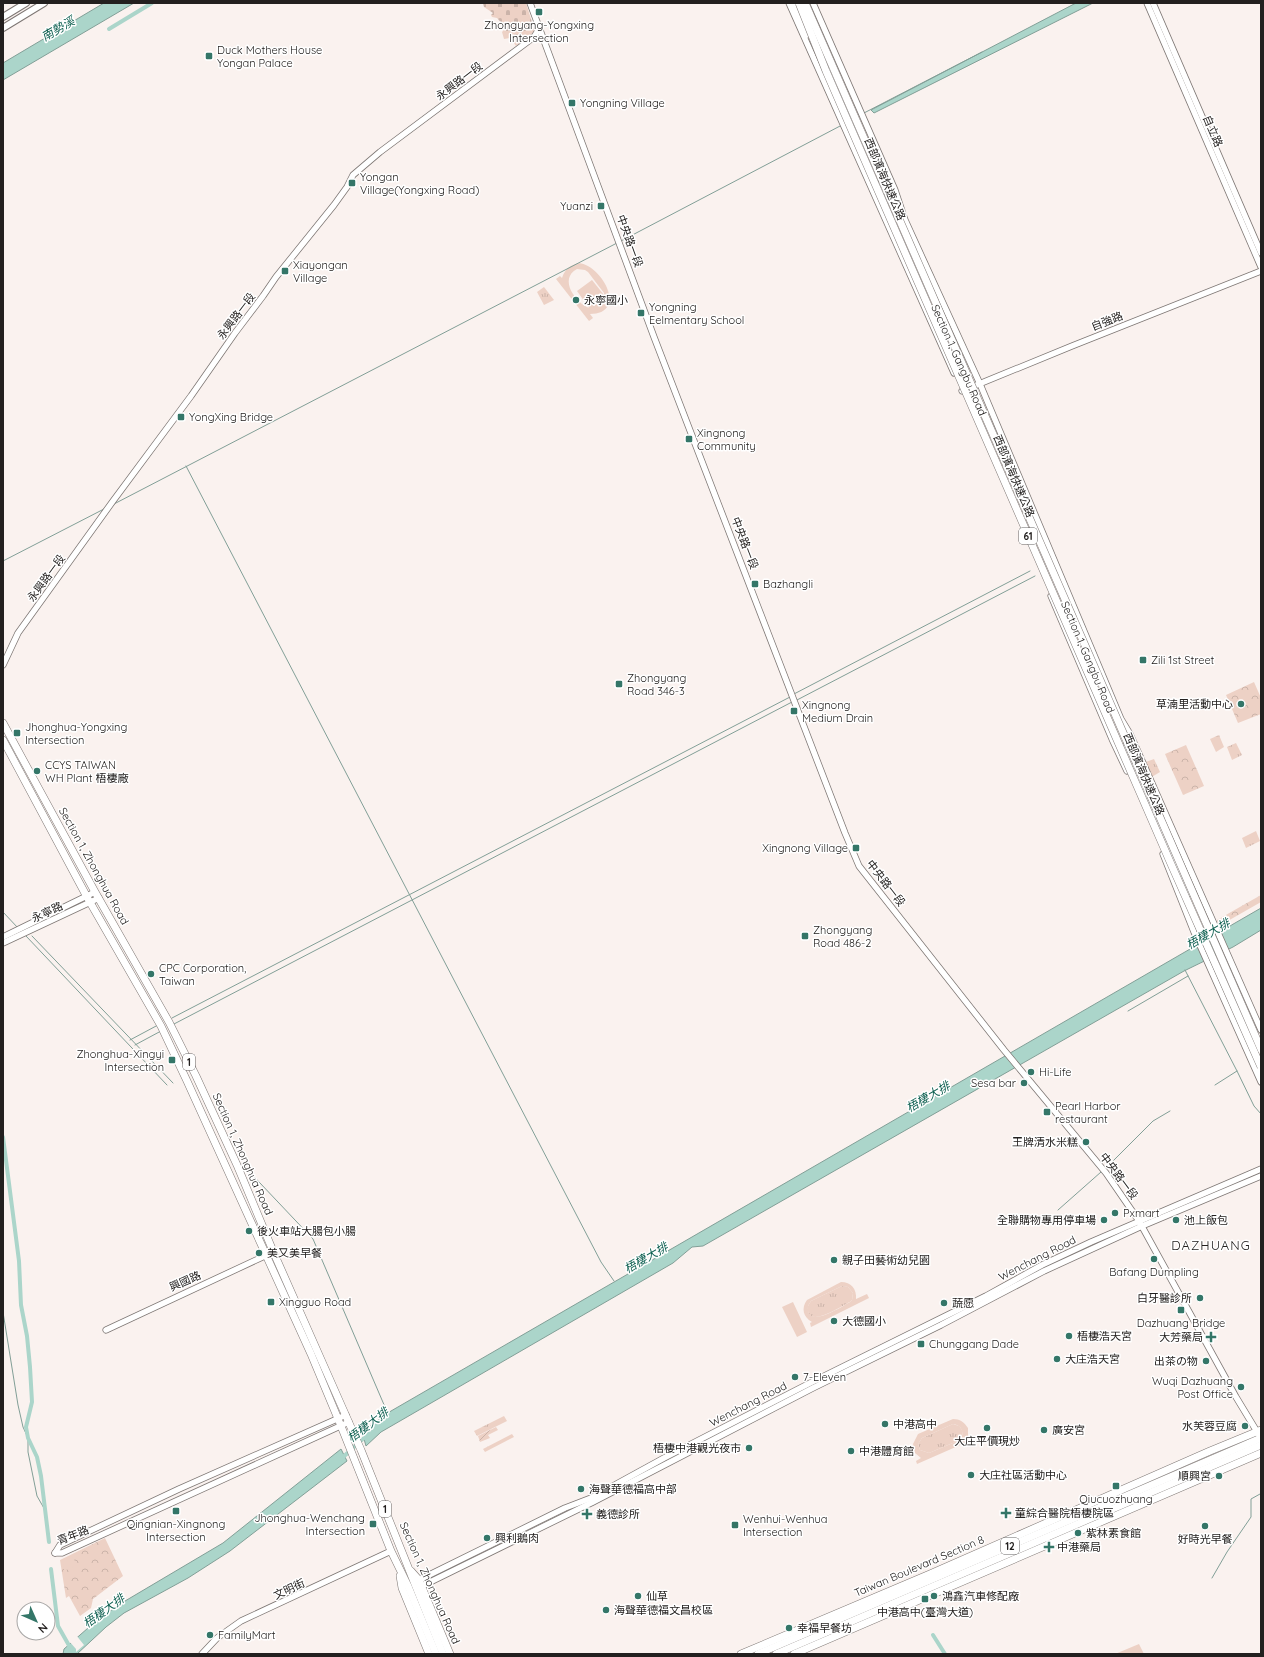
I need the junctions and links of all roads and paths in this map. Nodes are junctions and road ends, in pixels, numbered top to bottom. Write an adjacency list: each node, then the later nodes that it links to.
1 (26, 3): 12 (main road)
2 (44, 3): 13 (main road)
3 (530, 3): 14 (street, 中央路一段)
4 (789, 3): 19 (street, Section 1, Gangbu Road)
5 (795, 3): 15 (main road, bridge)
6 (800, 3): 15 (main road, 西部濱海快速公路 / 61, bridge); 17 (street)
7 (805, 3): 16 (main road, 西部濱海快速公路 / 61, bridge)
8 (808, 3): 16 (main road, bridge)
9 (813, 3): 18 (street, Section 1, Gangbu Road)
10 (1147, 3): 21 (street, 自立路)
11 (1153, 3): 20 (street, 自立路)
12 (3, 17)
13 (3, 28)
14 (539, 29): 25 (street, 永興路一段); 45 (street, 中央路一段)
15 (826, 71): 31 (main road, 西部濱海快速公路 / 61, bridge)
16 (849, 107): 31 (main road, 西部濱海快速公路 / 61, bridge)
17 (879, 185): 18 (street); 19 (street)
18 (905, 220): 23 (street, Section 1, Gangbu Road)
19 (889, 225): 24 (street, Section 1, Gangbu Road)
20 (1261, 253)
21 (1261, 268)
22 (1261, 271): 23 (street, 自強路)
23 (980, 384): 24 (street, 自強路); 26 (street, Section 1, Gangbu Road)
24 (962, 391): 28 (street, Section 1, Gangbu Road)
25 (3, 664)
26 (1121, 719): 30 (street, Section 1, Gangbu Road); 36 (street, Section 1, Gangbu Road)
27 (3, 723): 32 (main road, Section 1, Zhonghua Road / 1)
28 (1106, 726): 30 (street, Section 1, Gangbu Road); 42 (street, Section 1, Gangbu Road)
29 (3, 740): 33 (main road, Section 1, Zhonghua Road / 1)
30 (1128, 755): 39 (street, Section 1, Gangbu Road)
31 (1174, 862): 37 (main road, bridge); 38 (main road, 西部濱海快速公路 / 61, bridge); 40 (main road, 西部濱海快速公路 / 61, bridge); 41 (main road, bridge)
32 (97, 895): 33 (street, 永寧路); 46 (main road, Section 1, Zhonghua Road / 1)
33 (89, 900): 34 (street, 永寧路); 35 (street, 永寧路); 47 (main road, Section 1, Zhonghua Road / 1)
34 (3, 937)
35 (3, 944)
36 (1261, 1030)
37 (1261, 1041)
38 (1261, 1049)
39 (1261, 1059)
40 (1261, 1067)
41 (1261, 1075)
42 (1261, 1082)
43 (1261, 1169): 45 (street, Wenchang Road)
44 (1261, 1176): 45 (street, Wenchang Road)
45 (1140, 1224): 53 (street, 中央路一段); 59 (street, Wenchang Road)
46 (273, 1251): 47 (street, 興國路); 49 (main road, Section 1, Zhonghua Road / 1)
47 (266, 1255): 48 (street, 興國路); 50 (main road, Section 1, Zhonghua Road / 1)
48 (106, 1330)
49 (346, 1415): 50 (street, 青年路); 51 (main road, Section 1, Zhonghua Road / 1)
50 (338, 1418): 52 (main road, Section 1, Zhonghua Road / 1); 52 (street, 青年路)
51 (349, 1422): 52 (street, 青年路); 57 (main road, Section 1, Zhonghua Road / 1)
52 (342, 1426): 56 (main road, Section 1, Zhonghua Road / 1)
53 (1260, 1435): 66 (main road, Taiwan Boulevard Section 8 / 12); 67 (main road, Taiwan Boulevard Section 8 / 12)
54 (1261, 1445): 68 (main road, 12)
55 (1261, 1453): 69 (main road, 12)
56 (391, 1551): 58 (main road, Section 1, Zhonghua Road / 1); 61 (street, 文明街)
57 (409, 1568): 59 (main road, Section 1, Zhonghua Road / 1); 60 (main road, 1)
58 (400, 1572): 60 (main road, 1); 62 (main road, Section 1, Zhonghua Road / 1)
59 (420, 1583): 65 (main road, Section 1, Zhonghua Road / 1)
60 (420, 1607): 63 (main road, 1); 64 (main road, 1)
61 (202, 1654)
62 (429, 1654)
63 (436, 1654)
64 (443, 1654)
65 (450, 1654)
66 (740, 1654)
67 (758, 1654)
68 (776, 1654)
69 (794, 1654)

